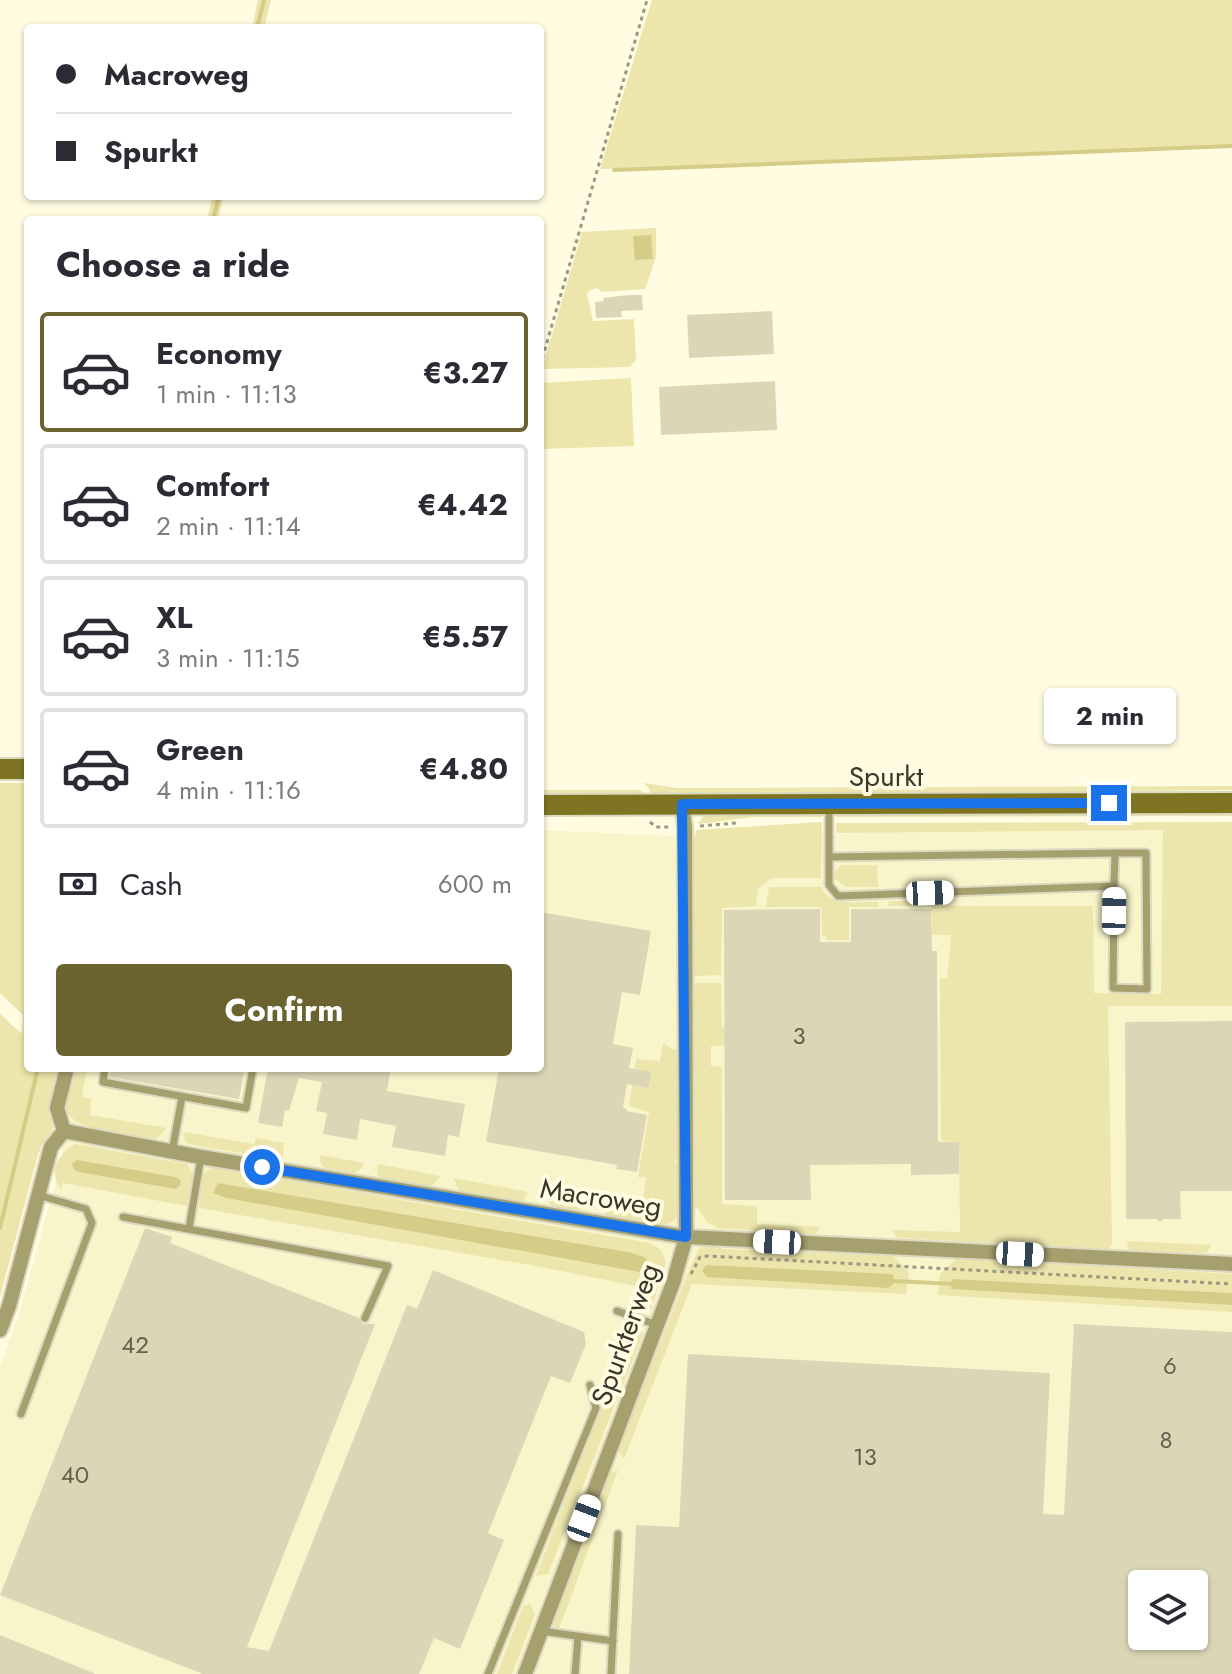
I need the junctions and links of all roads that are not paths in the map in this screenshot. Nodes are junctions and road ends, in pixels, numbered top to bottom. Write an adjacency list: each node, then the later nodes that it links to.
1 (0, 769): 2 (street)
2 (24, 769)
3 (1232, 803): 5 (street, Spurkt)
4 (682, 804): 5 (street, Spurkt); 6 (street, Spurkt); 20 (street, Spurkterweg)
5 (830, 804): 8 (lane)
6 (544, 805)
7 (1115, 853): 8 (lane); 9 (lane); 9 (lane)
8 (829, 857): 9 (lane)
9 (1114, 886)
10 (66, 1072): 14 (street)
11 (104, 1072): 13 (lane)
12 (252, 1072): 13 (lane)
13 (182, 1097): 15 (lane)
14 (64, 1131): 15 (street, Macroweg); 17 (street)
15 (172, 1152): 16 (street, Macroweg)
16 (201, 1157): 19 (lane); 20 (street, Macroweg)
17 (38, 1195): 25 (street); 27 (lane)
18 (123, 1217): 19 (lane)
19 (189, 1228): 23 (lane)
20 (686, 1237): 21 (street, Macroweg); 24 (street, Spurkterweg)
21 (1232, 1264)
22 (617, 1311): 24 (lane)
23 (365, 1318)
24 (657, 1325): 29 (street, Spurkterweg)
25 (0, 1330)
26 (590, 1385): 32 (lane)
27 (21, 1414)
28 (618, 1534): 31 (lane)
29 (541, 1631): 30 (lane); 33 (street, Spurkterweg)
30 (578, 1637): 31 (lane); 34 (lane)
31 (613, 1641): 35 (lane)
32 (488, 1674)
33 (525, 1674)
34 (575, 1674)
35 (611, 1674)

